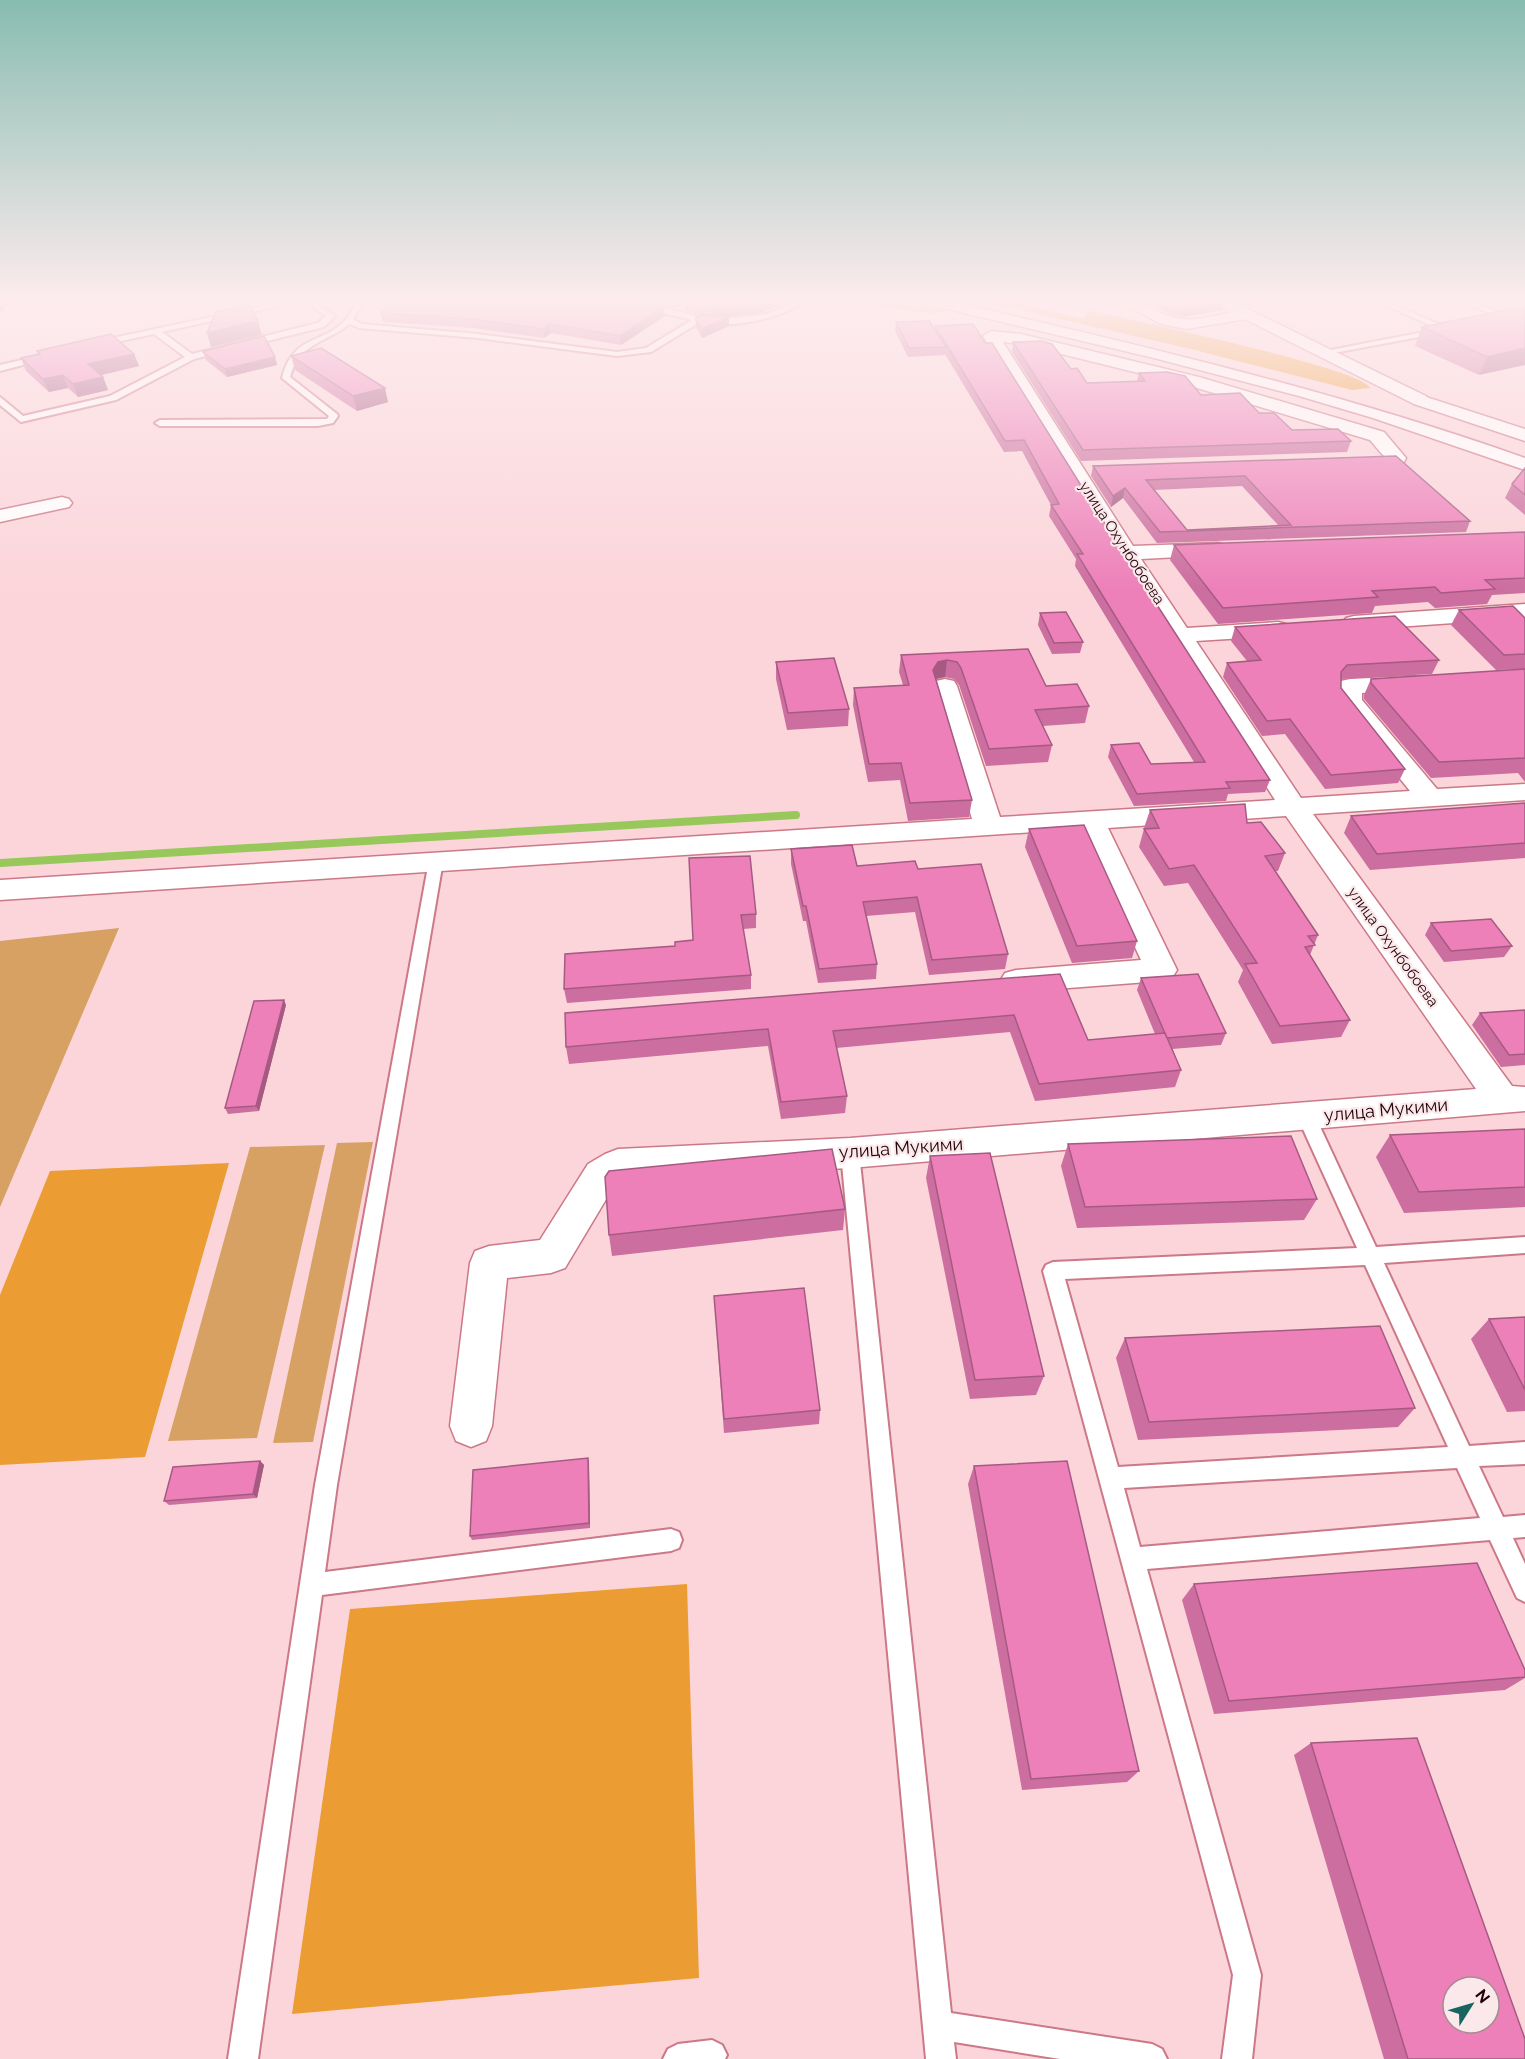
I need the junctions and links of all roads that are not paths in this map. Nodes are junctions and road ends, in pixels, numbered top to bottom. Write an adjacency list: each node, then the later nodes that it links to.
1 (115, 397): 8 (lane)
2 (310, 397): 11 (lane)
3 (1029, 397): 17 (street, улица Охунбобоева)
4 (1246, 397): 14 (street, улица Охунбобоева)
5 (1332, 397): 9 (street)
6 (1337, 397): 9 (street)
7 (1390, 397): 10 (street)
8 (0, 400)
9 (1356, 403): 10 (street); 10 (street)
10 (1405, 407): 12 (street); 13 (street); 15 (street)
11 (160, 423)
12 (1525, 435)
13 (1525, 455)
14 (1373, 458)
15 (1525, 464)
16 (1098, 468): 17 (street)
17 (1074, 469): 21 (street, улица Охунбобоева)
18 (62, 503): 19 (street)
19 (0, 516)
20 (1232, 549): 21 (street)
21 (1127, 553): 25 (street, улица Охунбобоева)
22 (1525, 611): 23 (street)
23 (1335, 625)
24 (1300, 627): 25 (street)
25 (1181, 635): 30 (street, улица Охунбобоева)
26 (1441, 681): 29 (street)
27 (945, 686): 32 (street)
28 (1525, 792): 29 (street)
29 (1430, 798): 30 (street)
30 (1294, 808): 31 (street); 36 (street, улица Охунбобоева)
31 (1090, 820): 32 (street); 35 (street)
32 (989, 826): 33 (street)
33 (436, 861): 34 (street); 49 (lane)
34 (0, 890)
35 (985, 984)
36 (1514, 1100): 37 (street, улица Мукими)
37 (1306, 1116): 38 (street, улица Мукими); 40 (lane)
38 (850, 1153): 41 (street, улица Мукими); 51 (lane)
39 (1525, 1245): 40 (lane)
40 (1371, 1256): 43 (lane); 44 (lane)
41 (471, 1426)
42 (1525, 1453): 43 (lane)
43 (1463, 1456): 44 (lane); 46 (lane)
44 (1110, 1478): 48 (lane)
45 (1525, 1526): 46 (lane)
46 (1496, 1528): 48 (lane); 50 (lane)
47 (671, 1540): 49 (lane)
48 (1133, 1559): 57 (lane)
49 (311, 1585): 53 (lane)
50 (1525, 1590)
51 (937, 2025): 55 (lane); 56 (lane)
52 (712, 2055): 54 (lane)
53 (243, 2059)
54 (678, 2059)
55 (941, 2059)
56 (1152, 2059)
57 (1237, 2059)

